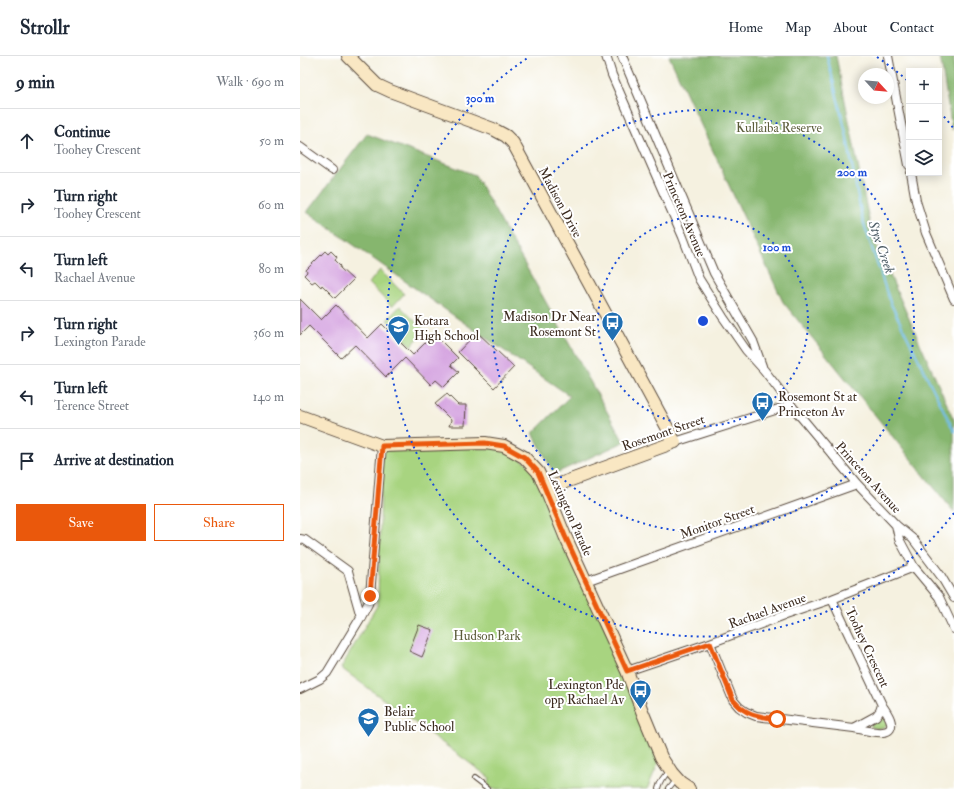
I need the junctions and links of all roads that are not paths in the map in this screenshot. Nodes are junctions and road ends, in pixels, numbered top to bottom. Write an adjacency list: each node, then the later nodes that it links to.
1 (348, 56): 13 (main road, Madison Drive)
2 (606, 56): 10 (street, Princeton Avenue)
3 (622, 56): 10 (street, Princeton Avenue)
4 (888, 56): 6 (street)
5 (300, 147): 7 (street)
6 (906, 149)
7 (332, 170)
8 (912, 176): 9 (street)
9 (954, 299)
10 (764, 370): 11 (street, Princeton Avenue)
11 (791, 405): 13 (street, Rosemont Street); 15 (street, Princeton Avenue)
12 (300, 416): 14 (main road, Lexington Parade)
13 (675, 442): 16 (main road, Rosemont Street)
14 (382, 446): 16 (main road, Lexington Parade); 23 (street)
15 (857, 484): 17 (street, Princeton Avenue); 20 (street, Monitor Street)
16 (546, 489): 20 (main road, Lexington Parade)
17 (896, 524): 19 (street, Princeton Avenue); 21 (street, Princeton Avenue)
18 (300, 539): 23 (street)
19 (914, 567): 22 (street, Rachael Avenue); 24 (street, Princeton Avenue)
20 (586, 581): 26 (main road, Lexington Parade)
21 (954, 598)
22 (832, 599): 25 (street, Rachael Avenue); 28 (street, Toohey Crescent)
23 (361, 617): 27 (street)
24 (954, 629)
25 (710, 643): 26 (street, Rachael Avenue); 29 (street, Toohey Crescent)
26 (627, 671): 30 (main road, Lexington Parade)
27 (300, 689)
28 (882, 705): 29 (street, Toohey Crescent); 29 (street, Toohey Crescent)
29 (854, 728)
30 (673, 775): 33 (lane); 34 (lane); 35 (main road, Lexington Parade)
31 (474, 779): 32 (lane)
32 (487, 789)
33 (658, 789)
34 (668, 789)
35 (689, 789)

